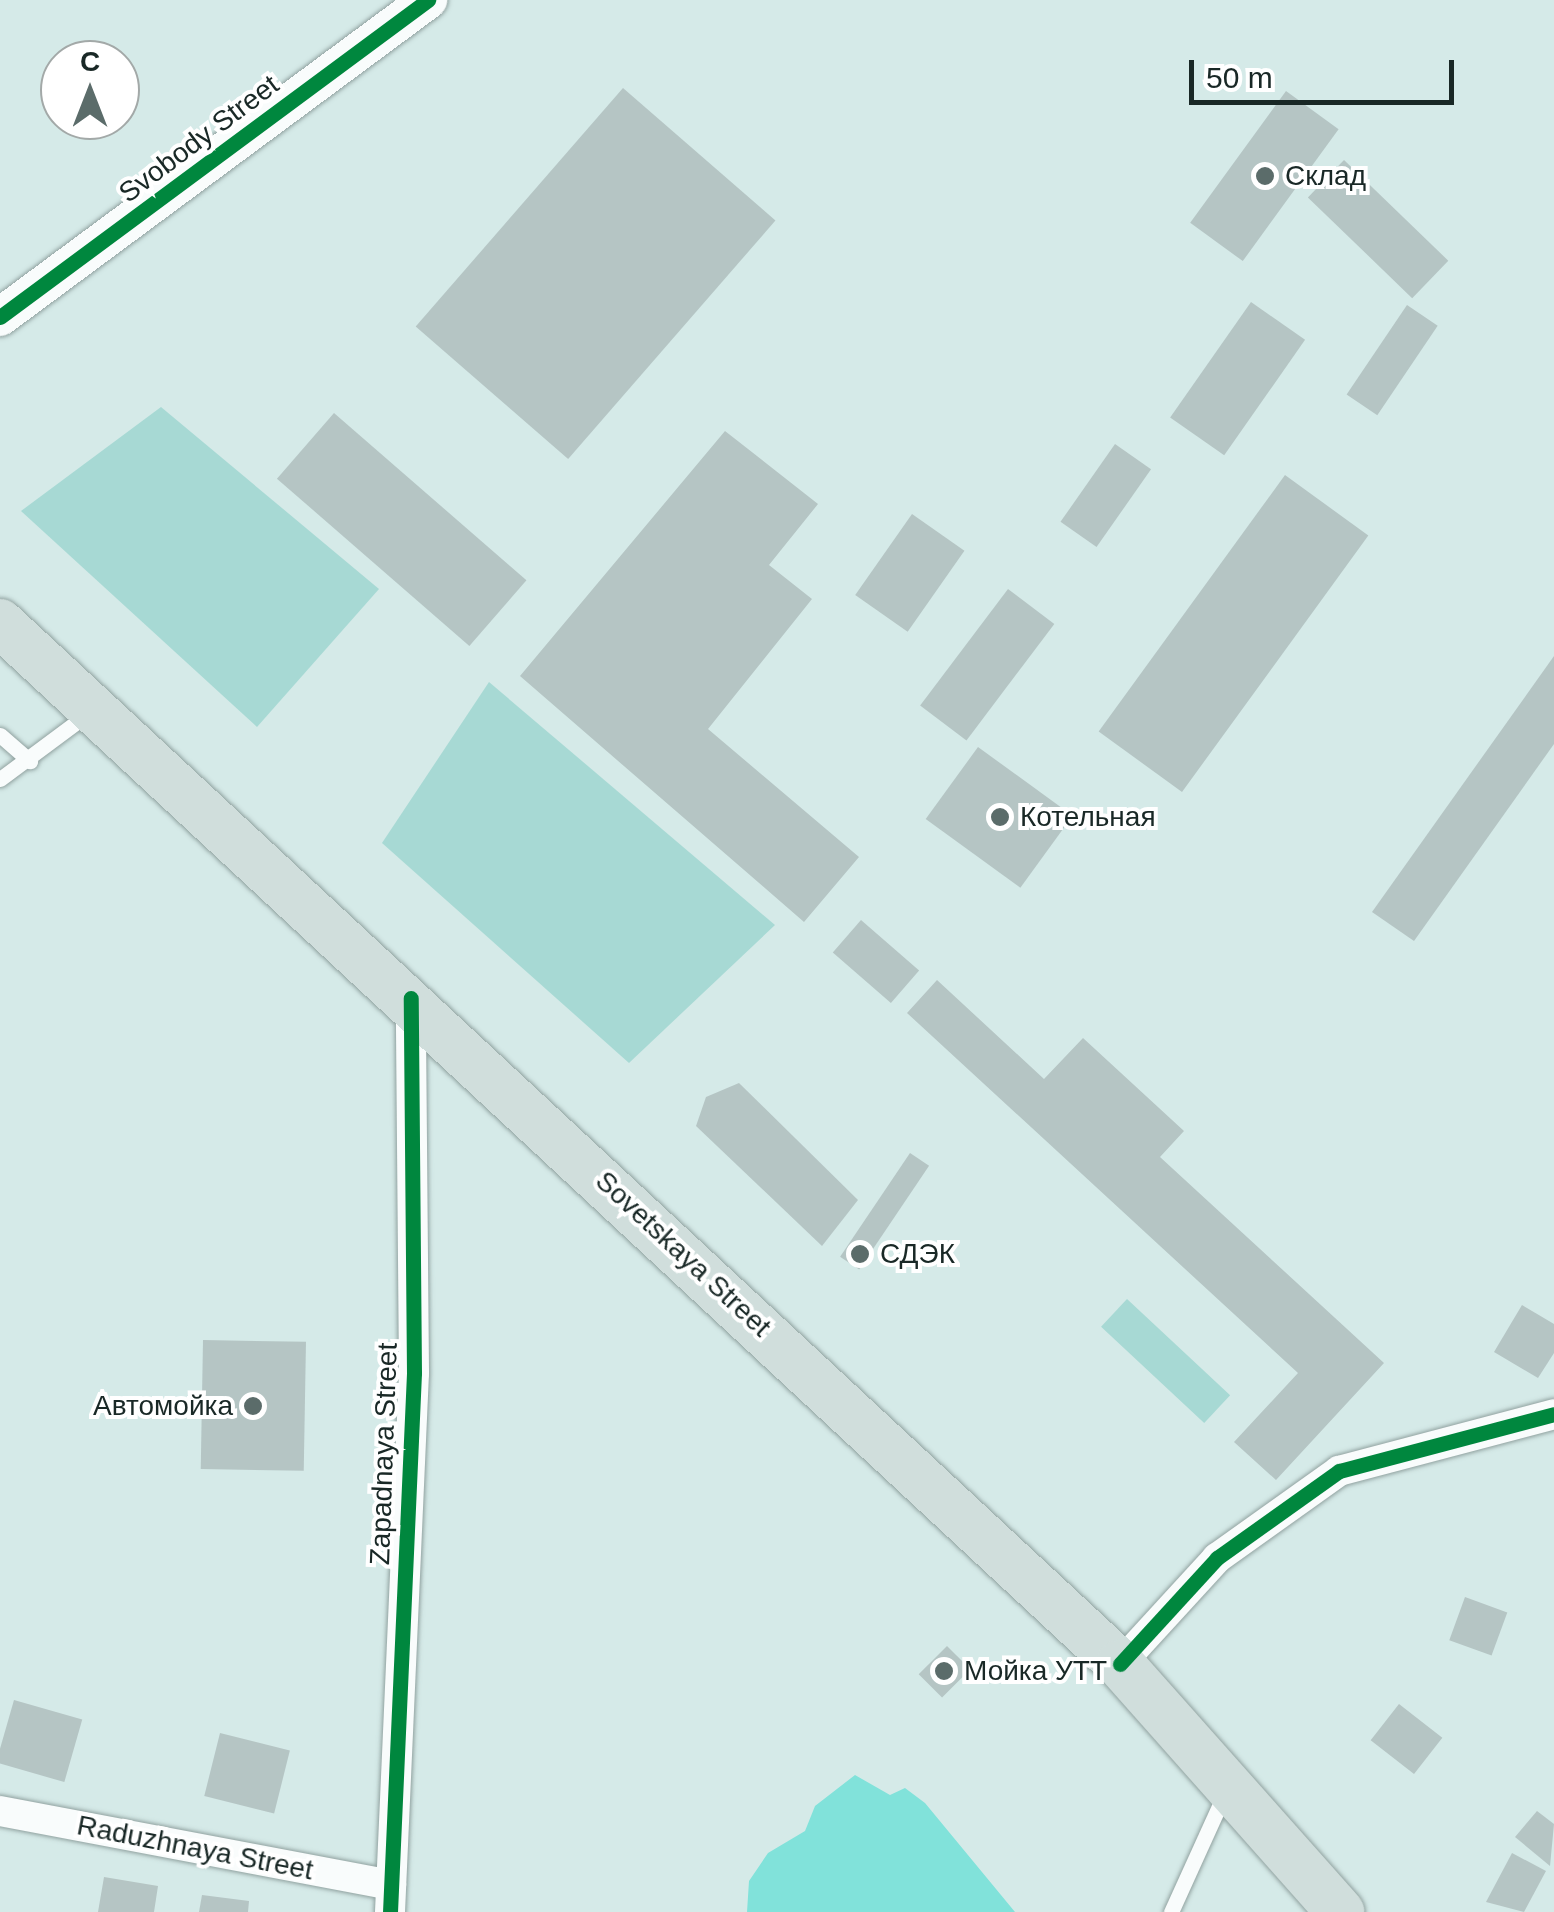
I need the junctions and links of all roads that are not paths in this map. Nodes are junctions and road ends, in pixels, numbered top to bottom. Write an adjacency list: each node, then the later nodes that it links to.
1 (428, 0): 2 (street, Svobody Street)
2 (0, 318)
3 (0, 622): 4 (highway, Sovetskaya Street)
4 (96, 708): 6 (lane); 8 (highway, Sovetskaya Street)
5 (0, 736): 6 (lane)
6 (30, 761): 7 (lane)
7 (0, 779)
8 (411, 998): 10 (highway, Sovetskaya Street); 13 (street, Zapadnaya Street)
9 (1554, 1414): 10 (street)
10 (1120, 1664): 11 (highway, Sovetskaya Street)
11 (1228, 1786): 14 (lane); 15 (highway, Sovetskaya Street)
12 (0, 1811): 13 (street, Raduzhnaya Street)
13 (390, 1899)
14 (1171, 1912)
15 (1340, 1912)

